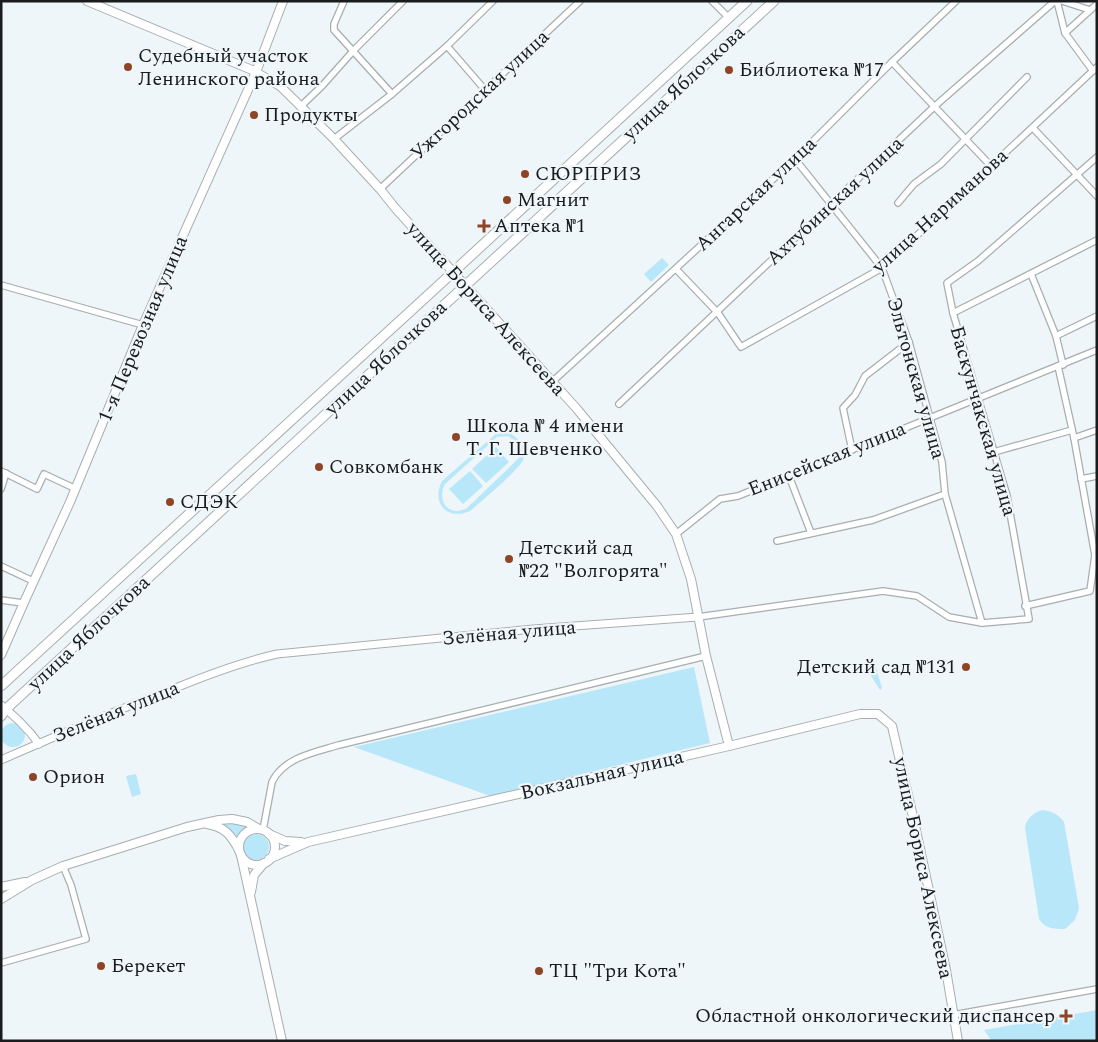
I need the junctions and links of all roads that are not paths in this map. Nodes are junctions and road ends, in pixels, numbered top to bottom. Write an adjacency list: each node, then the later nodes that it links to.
1 (87, 1): 13 (main road, улица Бориса Алексеева)
2 (283, 1): 22 (main road, 1-я Перевозная улица)
3 (344, 1): 19 (street)
4 (403, 1): 19 (street)
5 (493, 1): 18 (street)
6 (712, 1): 16 (street)
7 (747, 1): 16 (main road, улица Яблочкова)
8 (774, 1): 45 (main road, улица Яблочкова)
9 (956, 1): 20 (street, Ангарская улица)
10 (1056, 1): 17 (street); 26 (street, Ахтубинская улица)
11 (1062, 1): 15 (street)
12 (578, 2): 24 (street, Ужгородская улица)
13 (101, 4): 22 (main road, улица Бориса Алексеева)
14 (1097, 4): 15 (street)
15 (1090, 10): 17 (street)
16 (729, 18): 42 (main road, улица Яблочкова)
17 (1065, 33): 21 (street)
18 (447, 46): 24 (street); 25 (street)
19 (354, 50): 25 (street); 27 (street)
20 (892, 62): 26 (street); 32 (street, Ангарская улица)
21 (1095, 69): 28 (street, улица Нариманова)
22 (256, 72): 27 (main road, улица Бориса Алексеева); 49 (main road, 1-я Перевозная улица)
23 (1027, 77): 30 (street)
24 (486, 91): 35 (street, Ужгородская улица)
25 (392, 94): 29 (street)
26 (936, 106): 30 (street); 37 (street, Ахтубинская улица)
27 (300, 107): 29 (main road, улица Бориса Алексеева)
28 (1032, 128): 33 (street, улица Нариманова); 34 (street)
29 (334, 139): 35 (main road, улица Бориса Алексеева)
30 (966, 139): 33 (street); 38 (street)
31 (1097, 157): 34 (street)
32 (795, 160): 37 (street, Эльтонская улица); 40 (street, Ангарская улица)
33 (991, 166): 41 (street, улица Нариманова)
34 (1077, 176): 36 (street); 46 (street, Баскунчакская улица)
35 (380, 189): 42 (main road, улица Бориса Алексеева)
36 (1097, 196)
37 (832, 203): 41 (street, Эльтонская улица); 47 (street, Ахтубинская улица)
38 (898, 203)
39 (1097, 240): 43 (street)
40 (676, 268): 47 (street); 54 (street, Ангарская улица)
41 (882, 268): 47 (street, улица Нариманова); 51 (street, Эльтонская улица)
42 (454, 272): 45 (main road, улица Бориса Алексеева); 85 (main road, улица Яблочкова)
43 (1031, 274): 46 (street); 50 (street)
44 (1, 285): 49 (street)
45 (465, 285): 54 (main road, улица Бориса Алексеева); 86 (main road, улица Яблочкова)
46 (953, 312): 55 (street, Баскунчакская улица)
47 (718, 313): 56 (street, Ахтубинская улица)
48 (1097, 316): 50 (street)
49 (144, 325): 67 (main road, 1-я Перевозная улица)
50 (1056, 336): 53 (street)
51 (909, 342): 57 (street, Эльтонская улица); 61 (street)
52 (1097, 350): 53 (street, Енисейская улица)
53 (1061, 366): 55 (street, Енисейская улица); 58 (street)
54 (552, 382): 71 (main road, улица Бориса Алексеева)
55 (977, 398): 57 (street, Енисейская улица); 62 (street, Баскунчакская улица)
56 (619, 404)
57 (930, 417): 61 (street, Енисейская улица); 69 (street, Эльтонская улица)
58 (1072, 430): 60 (street); 62 (street)
59 (1097, 430): 60 (street)
60 (1074, 438): 66 (street)
61 (852, 450): 64 (street, Енисейская улица)
62 (994, 452): 79 (street, Баскунчакская улица)
63 (3, 472): 67 (street); 68 (street)
64 (789, 476): 70 (street); 71 (street, Енисейская улица)
65 (1097, 476): 66 (street)
66 (1081, 479): 73 (street)
67 (76, 488): 75 (main road, 1-я Перевозная улица)
68 (1, 489)
69 (945, 494): 70 (street); 82 (street, Эльтонская улица)
70 (811, 533): 72 (street)
71 (676, 534): 80 (main road, улица Бориса Алексеева)
72 (777, 541)
73 (1096, 555): 76 (street)
74 (1, 566): 75 (street)
75 (34, 581): 78 (main road, 1-я Перевозная улица)
76 (1094, 590): 79 (street)
77 (1, 600): 78 (street)
78 (23, 603): 83 (main road, 1-я Перевозная улица)
79 (1026, 606): 81 (street, Баскунчакская улица)
80 (698, 617): 82 (street, Зелёная улица); 84 (main road, улица Бориса Алексеева); 88 (street, Зелёная улица)
81 (1029, 619): 82 (street, Зелёная улица)
82 (982, 623)
83 (1, 655)
84 (706, 656): 89 (main road, улица Бориса Алексеева); 92 (street)
85 (1, 686)
86 (3, 710): 88 (street)
87 (892, 726): 89 (main road, Вокзальная улица); 103 (main road, улица Бориса Алексеева)
88 (39, 744): 90 (street, Зелёная улица)
89 (729, 746): 93 (main road, Вокзальная улица)
90 (1, 760)
91 (200, 823): 92 (main road, Вокзальная улица); 94 (main road); 96 (main road, Вокзальная улица)
92 (264, 831): 93 (main road, Вокзальная улица); 94 (main road); 95 (main road)
93 (308, 842): 95 (main road, Вокзальная улица)
94 (240, 853): 95 (main road); 100 (main road)
95 (266, 861): 100 (main road)
96 (63, 866): 97 (main road, Вокзальная улица); 101 (street)
97 (32, 880): 98 (main road); 99 (main road)
98 (1, 886)
99 (1, 899)
100 (250, 899): 104 (main road)
101 (1, 963)
102 (1097, 989): 103 (street)
103 (954, 1015): 105 (main road, улица Бориса Алексеева)
104 (282, 1041)
105 (958, 1041)

